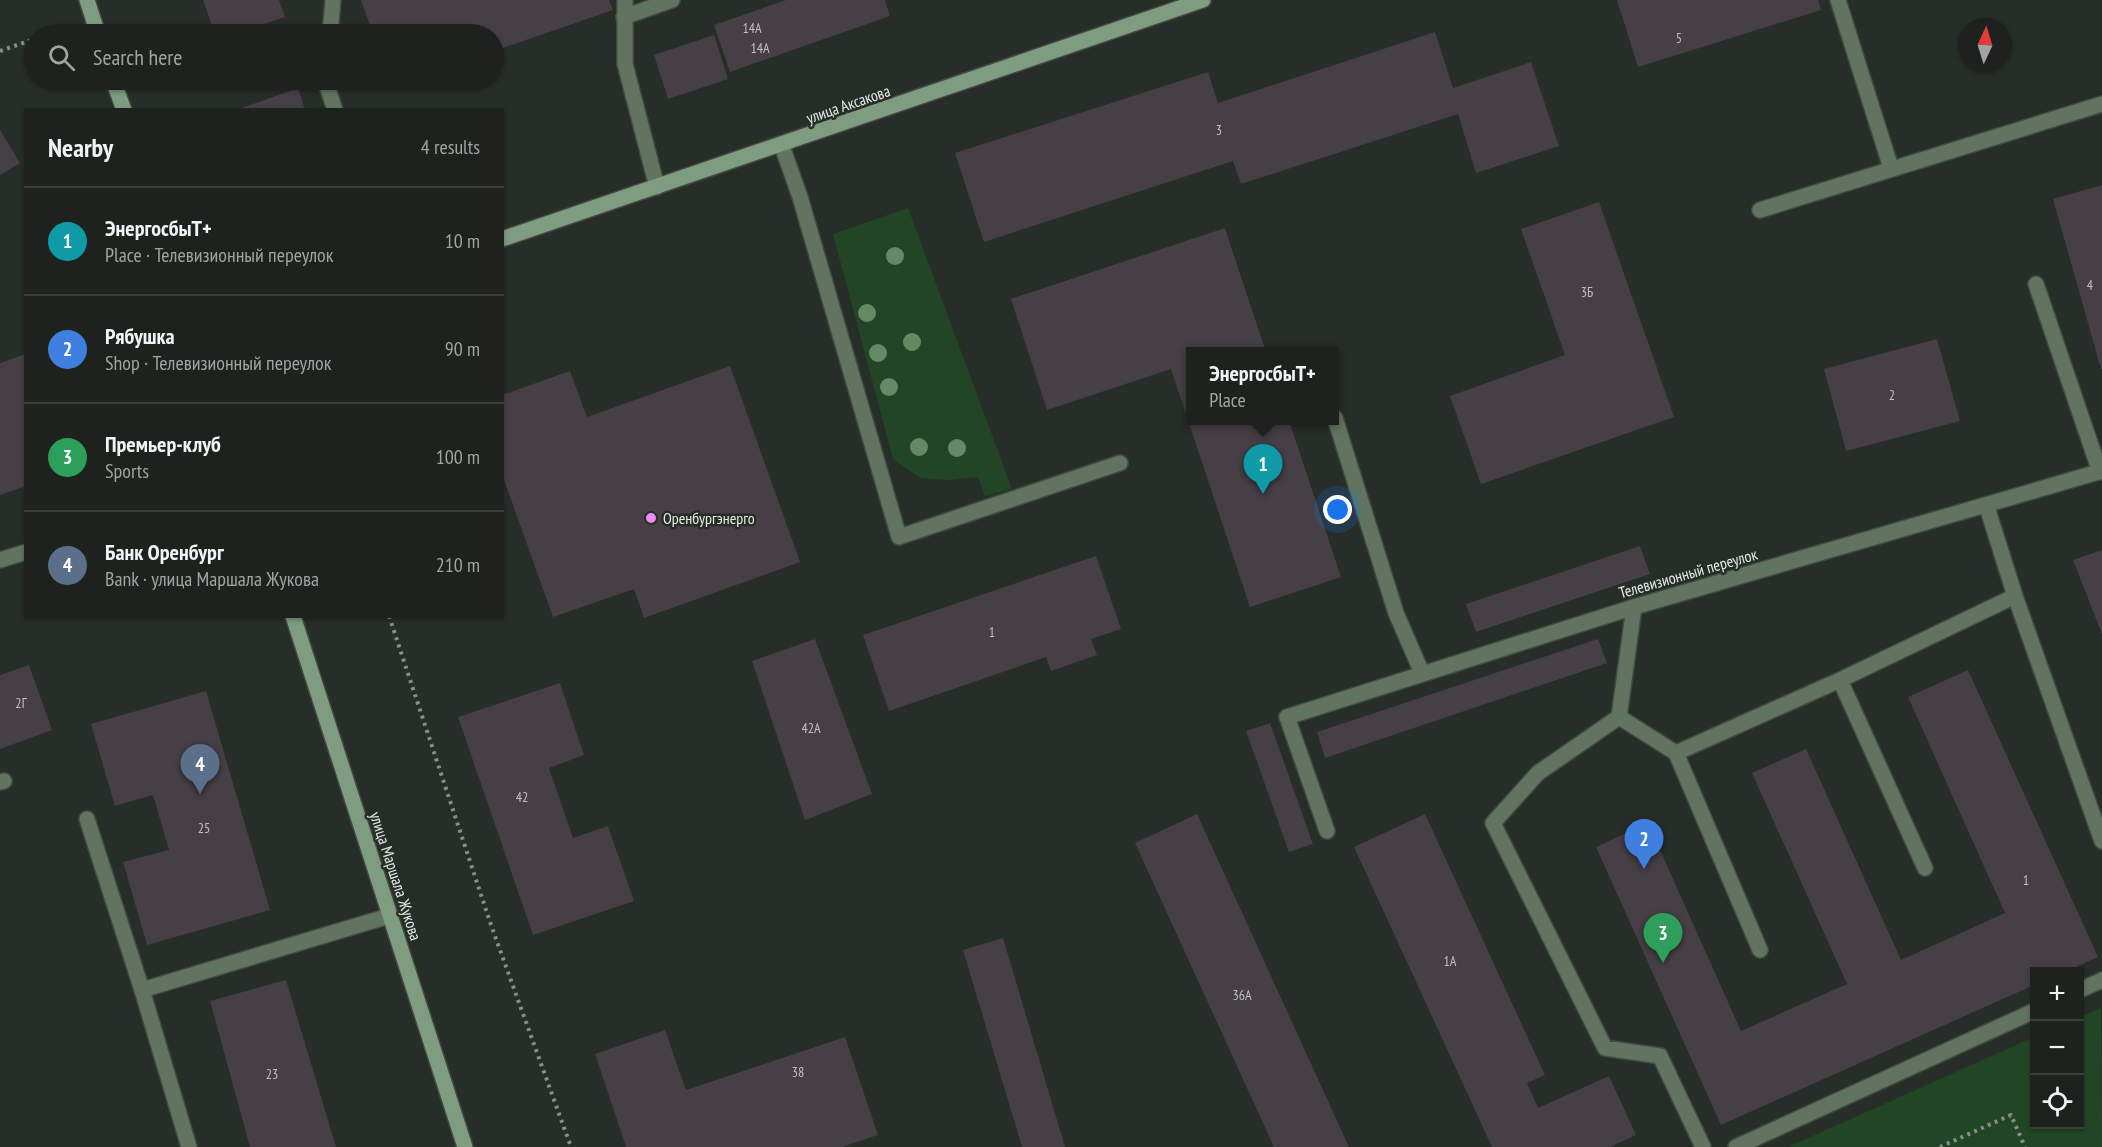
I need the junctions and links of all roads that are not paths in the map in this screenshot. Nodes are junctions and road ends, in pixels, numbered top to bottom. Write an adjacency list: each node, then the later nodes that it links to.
1 (87, 0): 8 (main road)
2 (333, 0): 9 (street)
3 (625, 0): 7 (street)
4 (672, 0): 7 (street)
5 (1203, 0): 15 (main road, улица Аксакова)
6 (1838, 0): 16 (street)
7 (624, 17): 17 (street)
8 (95, 24)
9 (331, 24)
10 (117, 90): 13 (main road)
11 (328, 90): 14 (street)
12 (2102, 104): 16 (street)
13 (123, 108)
14 (334, 108)
15 (782, 146): 17 (main road, улица Аксакова); 22 (street)
16 (1891, 168): 18 (street)
17 (657, 187): 19 (main road, улица Аксакова)
18 (1760, 210)
19 (504, 238)
20 (2036, 284): 23 (street)
21 (1337, 425): 30 (street)
22 (1120, 463)
23 (2101, 472): 24 (street, Телевизионный переулок)
24 (1987, 507): 27 (street); 28 (street, Телевизионный переулок)
25 (24, 553): 26 (street)
26 (0, 560)
27 (2015, 596): 31 (street); 36 (street)
28 (1634, 607): 30 (street, Телевизионный переулок); 32 (street)
29 (294, 618): 38 (main road, улица Маршала Жукова)
30 (1422, 673): 35 (street, Телевизионный переулок)
31 (1840, 680): 33 (street); 37 (street)
32 (1618, 717): 33 (street); 46 (street)
33 (1676, 753): 39 (street)
34 (87, 819): 42 (street)
35 (1327, 831)
36 (2102, 841)
37 (1925, 867)
38 (389, 916): 42 (street); 45 (main road, улица Маршала Жукова)
39 (1760, 950)
40 (2102, 980): 41 (street)
41 (2084, 988)
42 (142, 990): 44 (street)
43 (2030, 1013): 47 (street)
44 (189, 1147)
45 (465, 1147)
46 (1703, 1147)
47 (1736, 1147)

